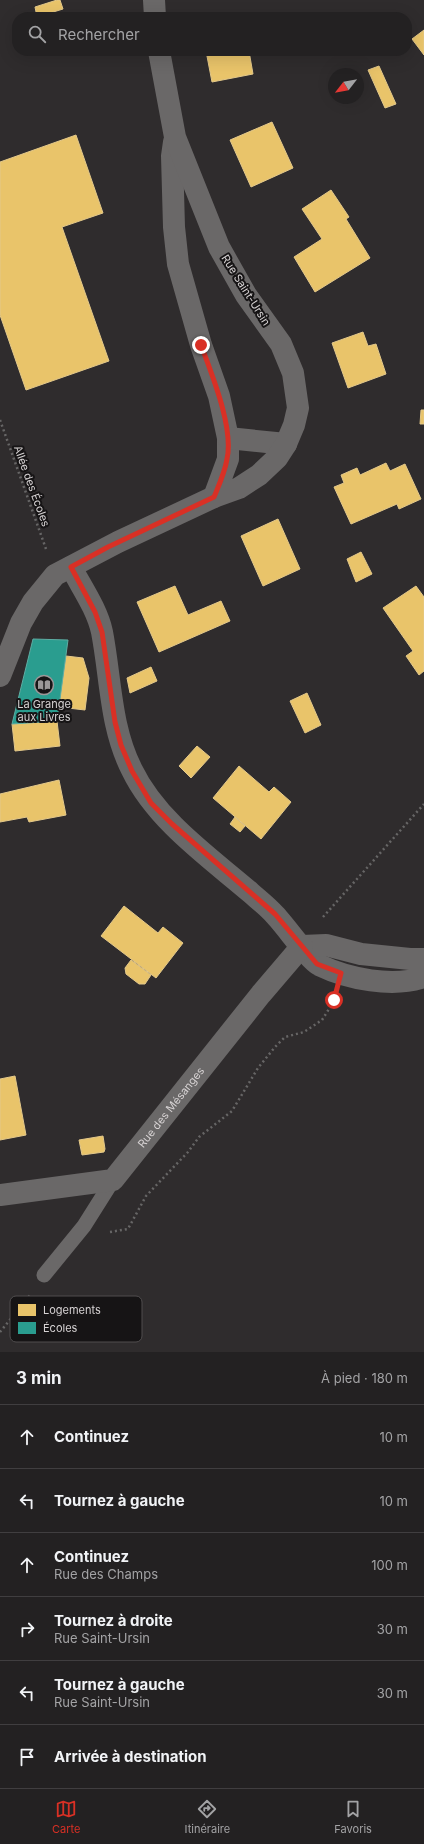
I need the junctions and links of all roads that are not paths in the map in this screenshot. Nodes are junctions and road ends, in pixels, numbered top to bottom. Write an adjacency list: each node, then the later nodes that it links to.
1 (154, 0): 2 (street)
2 (155, 12)
3 (161, 56): 4 (street, Rue Saint-Ursin)
4 (175, 137): 5 (street, Rue Saint-Ursin); 6 (street, Rue Saint-Ursin)
5 (228, 438): 6 (street); 7 (street, Rue Saint-Ursin)
6 (286, 444): 7 (street, Rue Saint-Ursin)
7 (214, 497): 8 (street, Rue Saint-Ursin)
8 (71, 567): 9 (street, Rue Saint-Ursin); 10 (street)
9 (0, 676)
10 (302, 946): 11 (street); 12 (street); 13 (street, Rue des Mésanges)
11 (424, 959)
12 (424, 977)
13 (113, 1180): 14 (street); 15 (lane)
14 (0, 1195)
15 (44, 1275)

